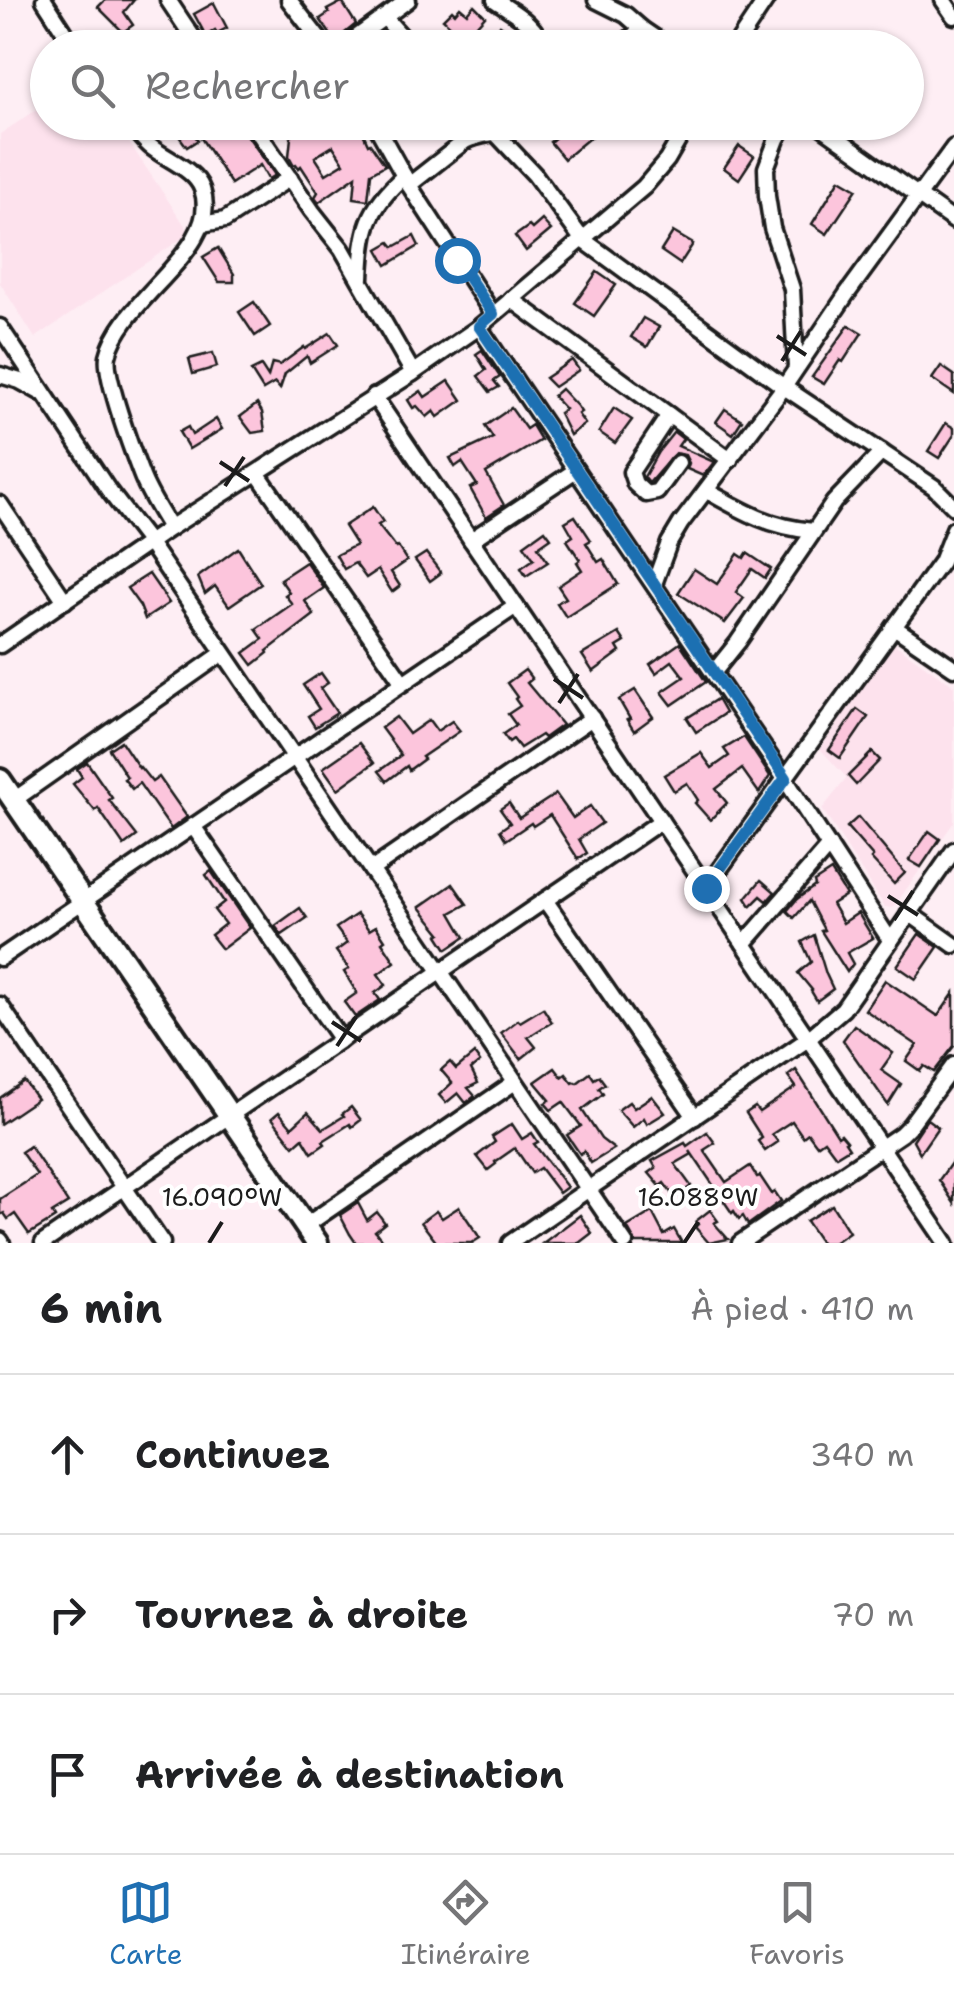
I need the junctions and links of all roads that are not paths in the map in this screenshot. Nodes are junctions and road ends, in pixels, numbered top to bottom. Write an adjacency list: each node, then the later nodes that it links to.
1 (44, 0): 13 (street)
2 (168, 0): 14 (street)
3 (289, 0): 15 (street)
4 (408, 0): 11 (street)
5 (495, 0): 18 (street)
6 (596, 0): 9 (street)
7 (766, 0): 19 (street)
8 (943, 0): 10 (street)
9 (626, 7): 12 (street)
10 (954, 16)
11 (384, 18): 16 (street); 17 (street)
12 (642, 29)
13 (63, 30)
14 (188, 30)
15 (312, 30)
16 (367, 30)
17 (395, 30)
18 (536, 30)
19 (746, 30)
20 (145, 140): 33 (street)
21 (264, 140): 29 (street)
22 (384, 140): 30 (street)
23 (467, 140): 30 (street)
24 (502, 140): 34 (street)
25 (678, 140): 34 (street)
26 (778, 140): 40 (street)
27 (839, 140): 31 (street)
28 (954, 147): 31 (street)
29 (290, 178): 33 (street); 35 (street)
30 (407, 180): 35 (street); 37 (street)
31 (918, 198): 32 (street); 40 (street)
32 (954, 221)
33 (202, 224): 55 (street)
34 (582, 239): 36 (street); 43 (street)
35 (360, 279): 41 (street)
36 (511, 299): 37 (street); 46 (street)
37 (493, 314): 38 (street)
38 (479, 326): 41 (street); 50 (street)
39 (0, 327): 44 (street)
40 (796, 370): 43 (street)
41 (413, 373): 45 (street)
42 (0, 375): 44 (street)
43 (784, 387): 47 (street); 48 (street)
44 (45, 394): 59 (street)
45 (374, 396): 51 (street); 58 (street)
46 (669, 415): 48 (street); 49 (street)
47 (882, 452): 54 (street); 57 (street)
48 (730, 460): 52 (street)
49 (678, 463)
50 (576, 470): 58 (street); 61 (street)
51 (258, 474): 55 (street); 69 (street)
52 (707, 491): 57 (street); 61 (street)
53 (0, 504): 62 (street)
54 (954, 507)
55 (170, 528): 59 (street)
56 (954, 529): 60 (street)
57 (813, 531): 68 (street)
58 (472, 540): 63 (street)
59 (149, 543): 62 (street); 66 (street)
60 (948, 562): 64 (street)
61 (654, 584): 68 (street)
62 (64, 601): 65 (street)
63 (516, 606): 69 (street); 70 (street)
64 (894, 628): 67 (street); 72 (street)
65 (0, 645)
66 (224, 653): 71 (street); 74 (street)
67 (954, 668)
68 (714, 672): 72 (street)
69 (403, 683): 71 (street)
70 (592, 718): 75 (street); 79 (street)
71 (294, 757): 76 (street); 79 (street)
72 (786, 778): 77 (street); 80 (street)
73 (0, 780): 74 (street)
74 (14, 800): 82 (street)
75 (661, 821): 80 (street); 81 (street)
76 (194, 826): 82 (street); 91 (street)
77 (829, 846): 84 (street); 85 (street)
78 (954, 850): 83 (street)
79 (371, 870): 88 (street)
80 (706, 888): 85 (street)
81 (545, 900): 88 (street); 95 (street)
82 (83, 902): 87 (street); 94 (street)
83 (909, 913): 84 (street); 86 (street)
84 (890, 940): 90 (street)
85 (744, 944): 90 (street)
86 (954, 945)
87 (0, 958)
88 (441, 972): 91 (street); 93 (street)
89 (0, 1005): 97 (street)
90 (808, 1039): 95 (street); 96 (street)
91 (341, 1040): 94 (street)
92 (954, 1065): 96 (street)
93 (515, 1082): 98 (street); 99 (street)
94 (230, 1116): 97 (street); 99 (street)
95 (695, 1117): 98 (street)
96 (880, 1146): 104 (street); 105 (street)
97 (124, 1188): 100 (street); 101 (street)
98 (589, 1189): 102 (street); 103 (street)
99 (311, 1234)
100 (43, 1243)
101 (162, 1243)
102 (510, 1243)
103 (625, 1243)
104 (740, 1243)
105 (946, 1243)

